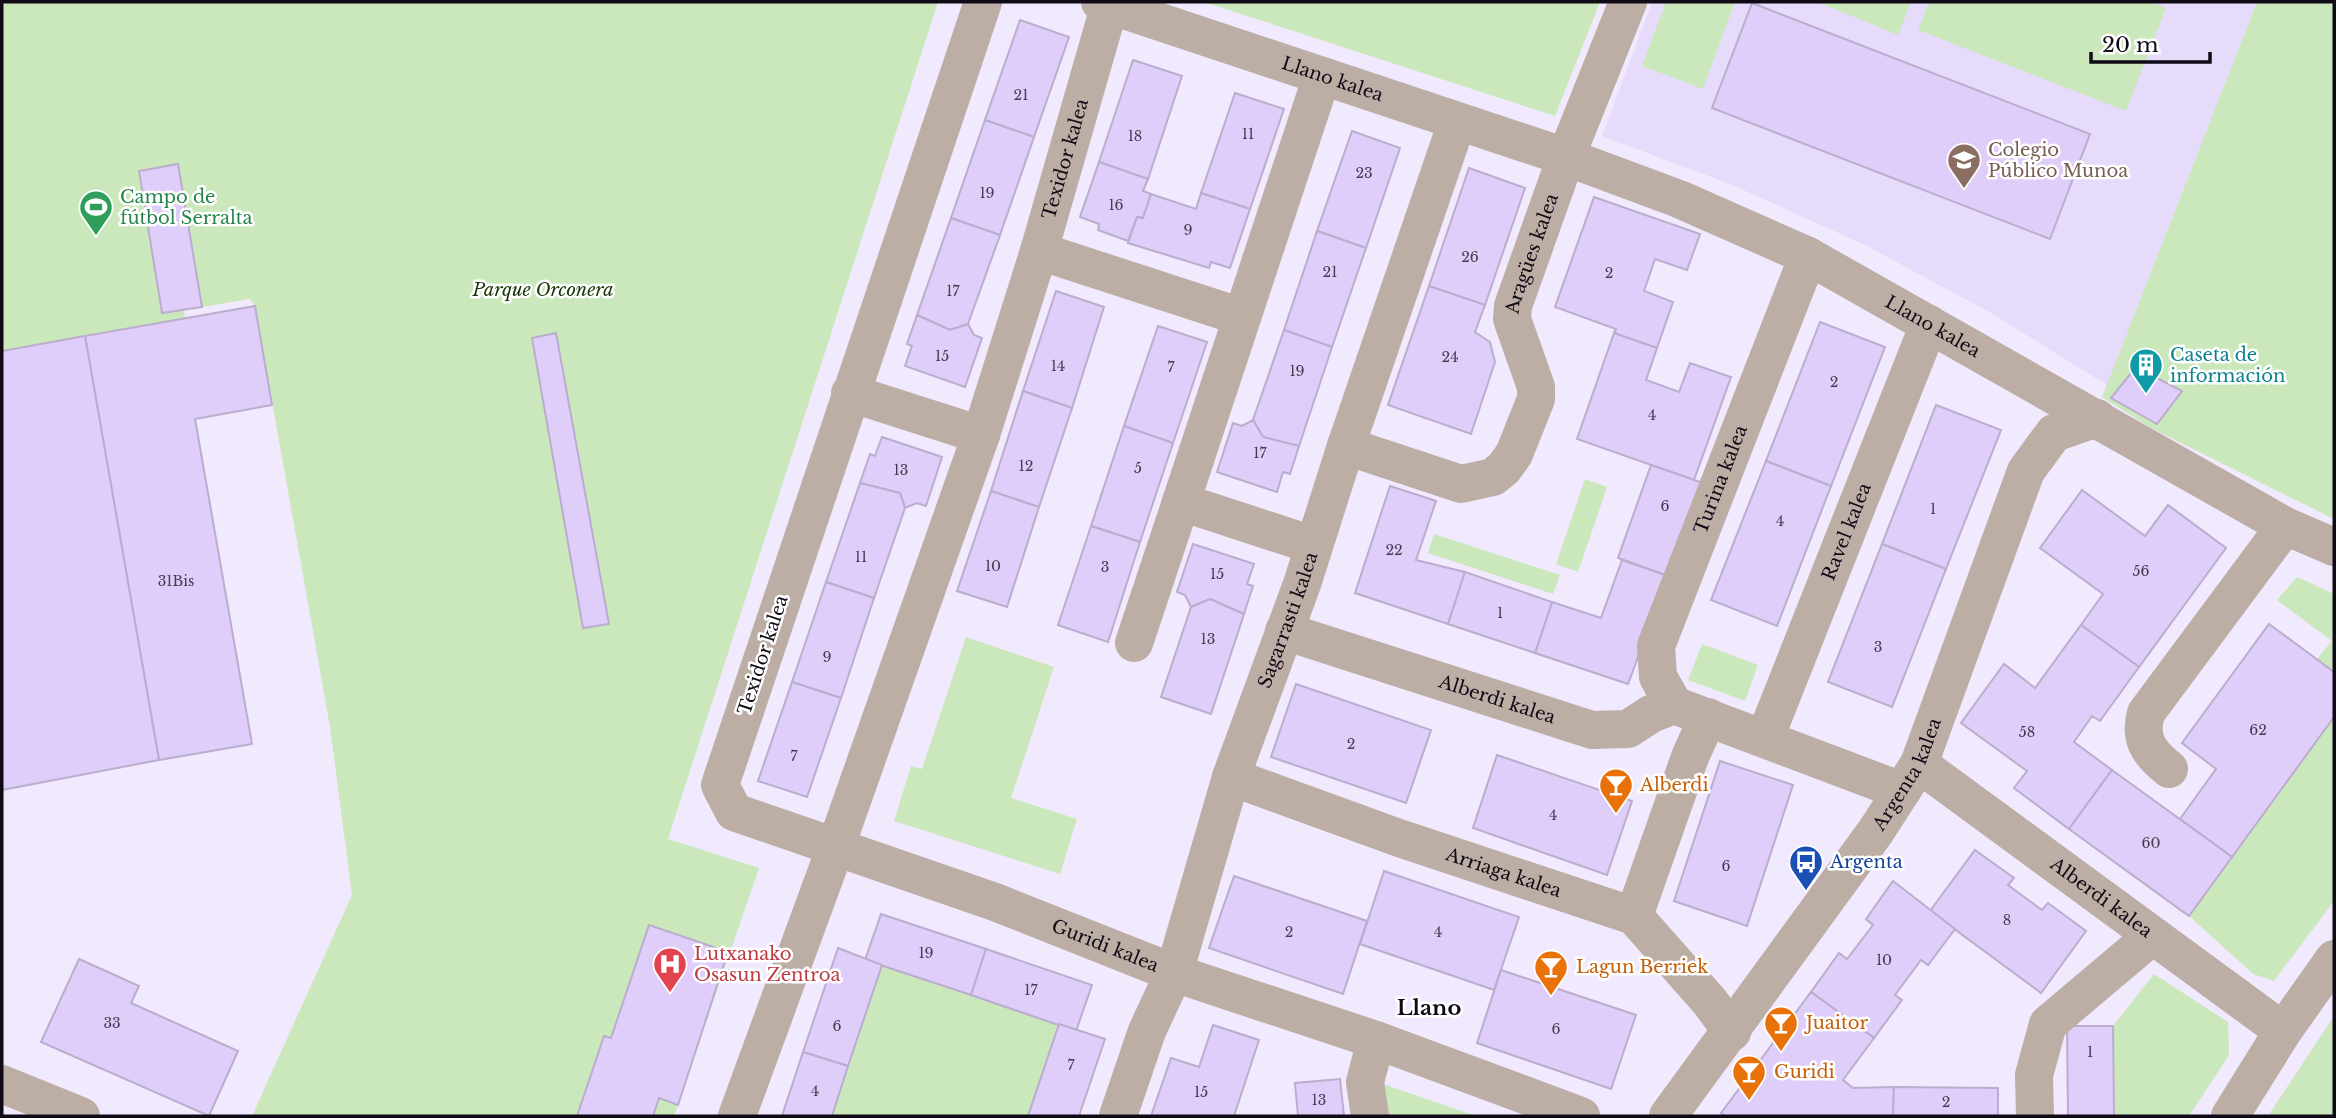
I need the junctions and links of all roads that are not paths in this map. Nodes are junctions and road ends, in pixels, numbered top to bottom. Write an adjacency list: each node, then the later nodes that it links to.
1 (983, 2): 11 (street, Texidor kalea)
2 (1628, 2): 6 (street)
3 (1105, 3): 4 (street, Llano kalea); 7 (street, Texidor kalea)
4 (1322, 76): 5 (street, Llano kalea); 9 (street)
5 (1457, 122): 6 (street, Llano kalea); 14 (street, Sagarrasti kalea)
6 (1566, 157): 8 (street, Llano kalea); 14 (street, Aragües kalea)
7 (1039, 251): 9 (street); 13 (street, Texidor kalea)
8 (1808, 256): 10 (street, Llano kalea); 21 (street, Turina kalea)
9 (1242, 317): 15 (street)
10 (1929, 324): 12 (street, Llano kalea); 22 (street, Ravel kalea)
11 (850, 393): 13 (street); 26 (street, Texidor kalea)
12 (2097, 418): 16 (street, Llano kalea); 25 (street, Argenta kalea)
13 (981, 435): 26 (street, Texidor kalea)
14 (1346, 446): 17 (street, Sagarrasti kalea)
15 (1181, 502): 17 (street); 20 (street)
16 (2285, 526): 18 (street, Llano kalea); 23 (street)
17 (1313, 545): 19 (street, Sagarrasti kalea)
18 (2334, 547)
19 (1284, 631): 21 (street, Alberdi kalea); 24 (street, Sagarrasti kalea)
20 (1134, 643)
21 (1691, 711): 22 (street, Alberdi kalea); 27 (street)
22 (1765, 738): 25 (street, Alberdi kalea)
23 (2169, 769)
24 (1231, 777): 27 (street, Arriaga kalea); 30 (street, Sagarrasti kalea)
25 (1910, 778): 28 (street, Alberdi kalea); 32 (street, Argenta kalea)
26 (836, 846): 30 (street, Guridi kalea); 36 (street, Texidor kalea)
27 (1634, 916): 32 (street)
28 (2151, 937): 31 (street, Alberdi kalea); 41 (street)
29 (2334, 959): 31 (street)
30 (1174, 973): 33 (street, Guridi kalea); 37 (street, Sagarrasti kalea)
31 (2283, 1031): 42 (street)
32 (1732, 1032): 40 (street, Argenta kalea)
33 (1377, 1040): 38 (street); 39 (street, Guridi kalea)
34 (2, 1084): 35 (street)
35 (81, 1116)
36 (737, 1116)
37 (1118, 1116)
38 (1370, 1116)
39 (1581, 1116)
40 (1668, 1116)
41 (2035, 1116)
42 (2230, 1116)

